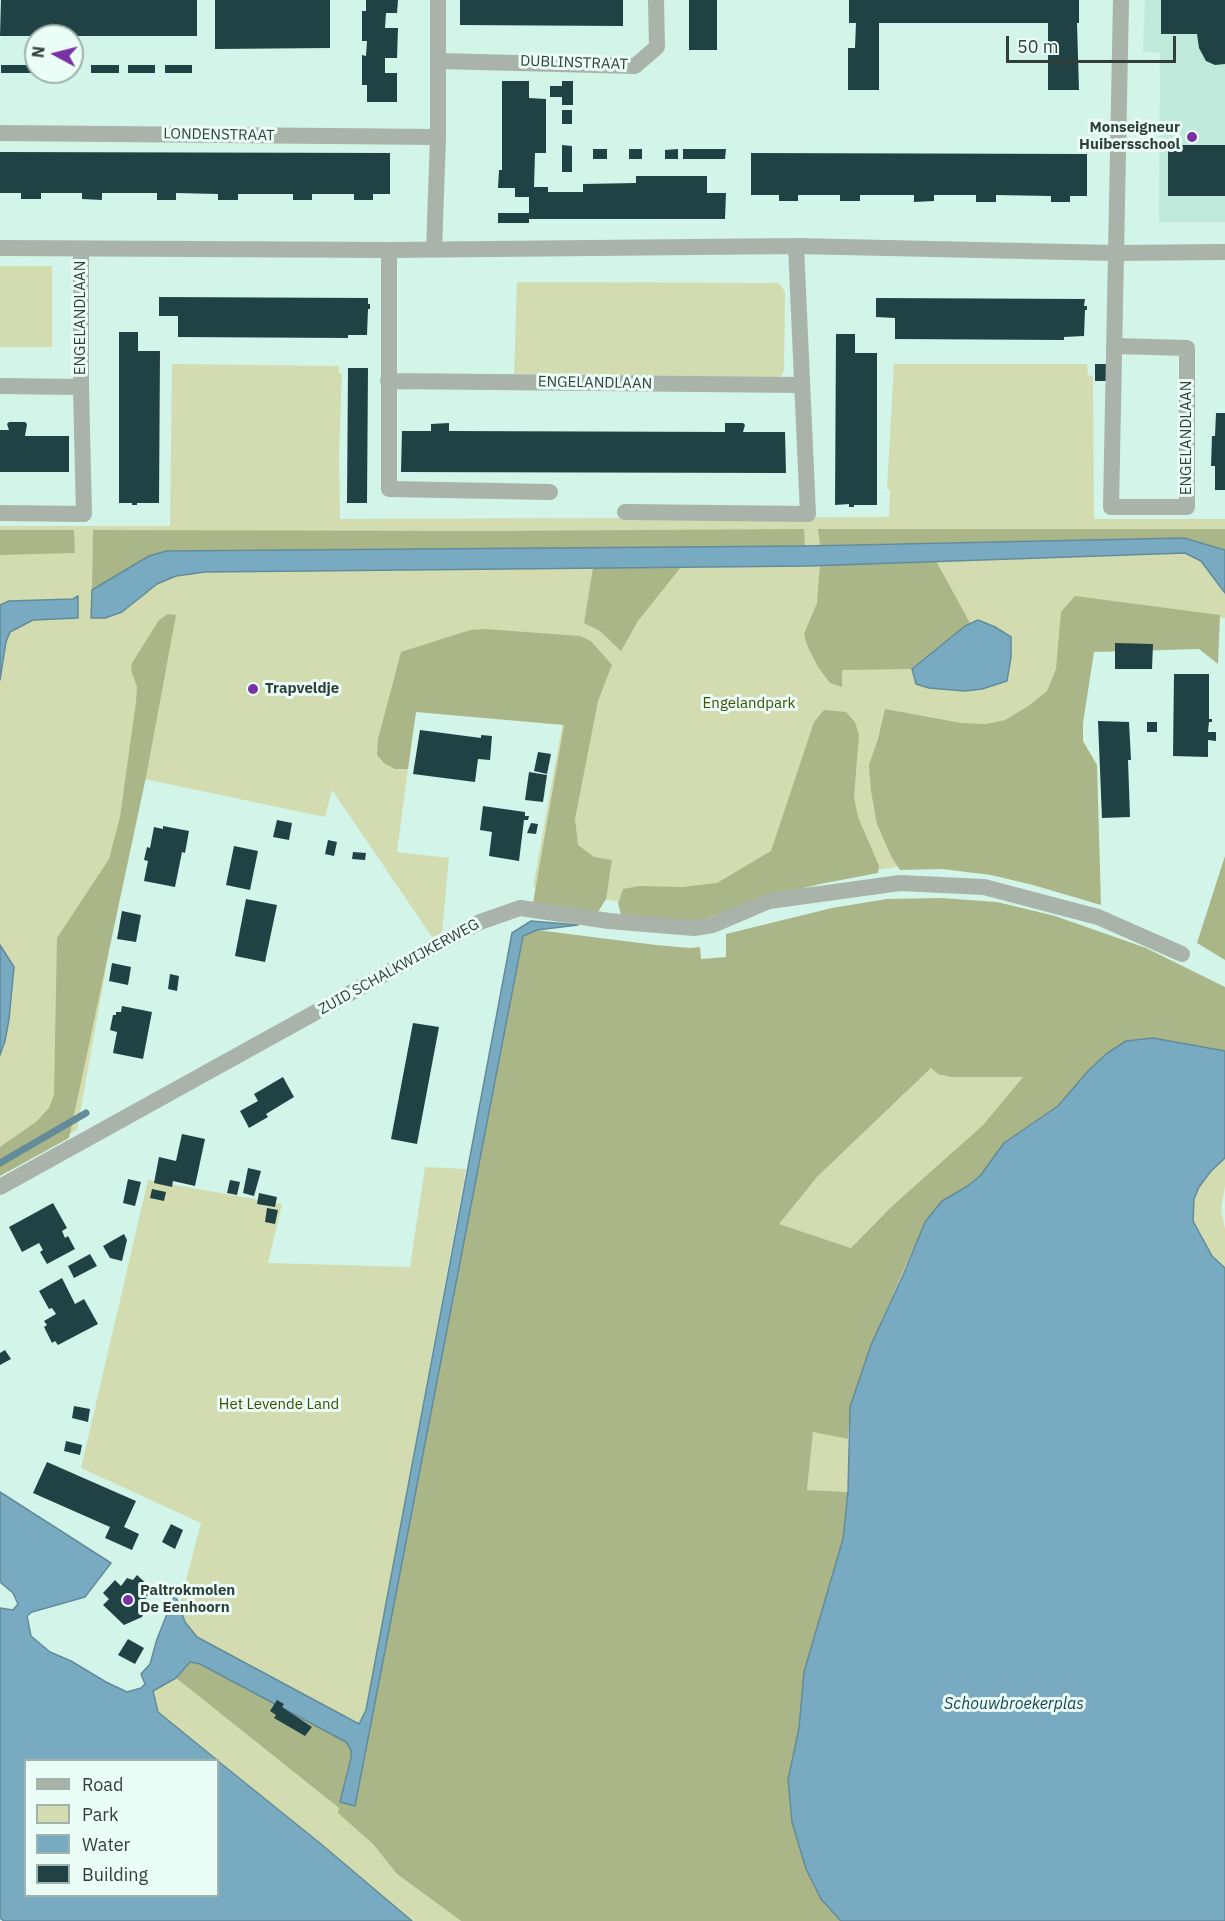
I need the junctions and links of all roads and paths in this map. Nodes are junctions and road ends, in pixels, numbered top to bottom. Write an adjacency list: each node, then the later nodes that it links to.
1 (438, 0): 4 (street)
2 (656, 0): 4 (street, DUBLINSTRAAT)
3 (1121, 0): 13 (street)
4 (438, 61): 6 (street)
5 (0, 133): 6 (street, LONDENSTRAAT)
6 (438, 137): 11 (street)
7 (796, 246): 11 (street, ENGELANDLAAN); 13 (street, ENGELANDLAAN); 17 (street)
8 (0, 248): 9 (street, ENGELANDLAAN)
9 (81, 249): 10 (street, ENGELANDLAAN); 18 (street, ENGELANDLAAN)
10 (389, 250): 11 (street, ENGELANDLAAN); 15 (street)
11 (434, 250)
12 (1225, 252): 13 (street, ENGELANDLAAN)
13 (1115, 253): 14 (street, ENGELANDLAAN)
14 (1115, 346): 14 (street, ENGELANDLAAN)
15 (388, 381): 17 (street, ENGELANDLAAN); 19 (street)
16 (0, 386): 18 (street, ENGELANDLAAN)
17 (801, 386): 20 (street)
18 (81, 387): 21 (street, ENGELANDLAAN)
19 (550, 492)
20 (625, 512)
21 (0, 513)
22 (1182, 954): 23 (street, ZUID SCHALKWIJKERWEG)
23 (0, 1187)

